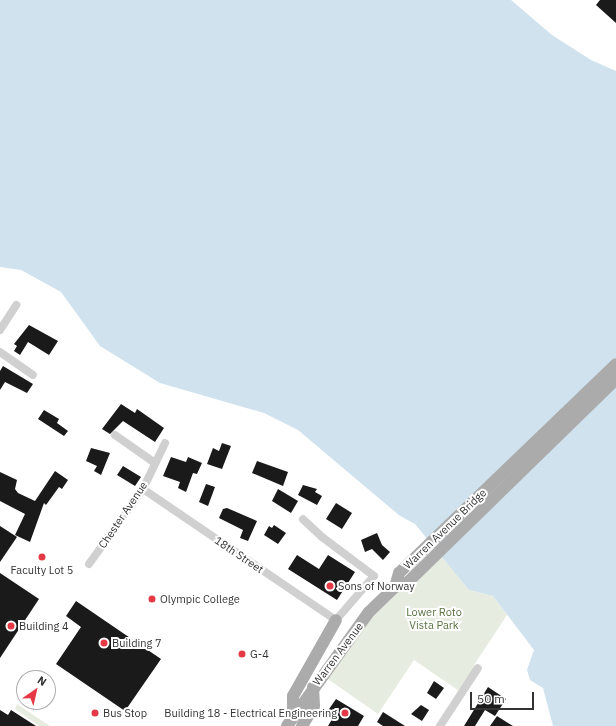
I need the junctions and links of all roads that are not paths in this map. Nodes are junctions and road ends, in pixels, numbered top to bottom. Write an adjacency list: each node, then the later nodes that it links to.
1 (16, 306): 2 (street)
2 (0, 330)
3 (0, 352): 5 (street)
4 (616, 364): 13 (main road, Warren Avenue Bridge)
5 (33, 375)
6 (616, 379): 13 (main road, Warren Avenue Bridge)
7 (115, 435): 9 (street)
8 (166, 444): 9 (street, Chester Avenue)
9 (155, 463): 10 (street, Chester Avenue)
10 (143, 489): 12 (street, Chester Avenue); 14 (street, 18th Street)
11 (303, 519): 14 (street)
12 (89, 564)
13 (395, 587): 16 (main road, Warren Avenue)
14 (336, 620): 17 (main road)
15 (478, 668): 19 (street)
16 (313, 687): 17 (main road, Warren Avenue); 18 (main road)
17 (290, 721)
18 (302, 726)
19 (440, 726)

